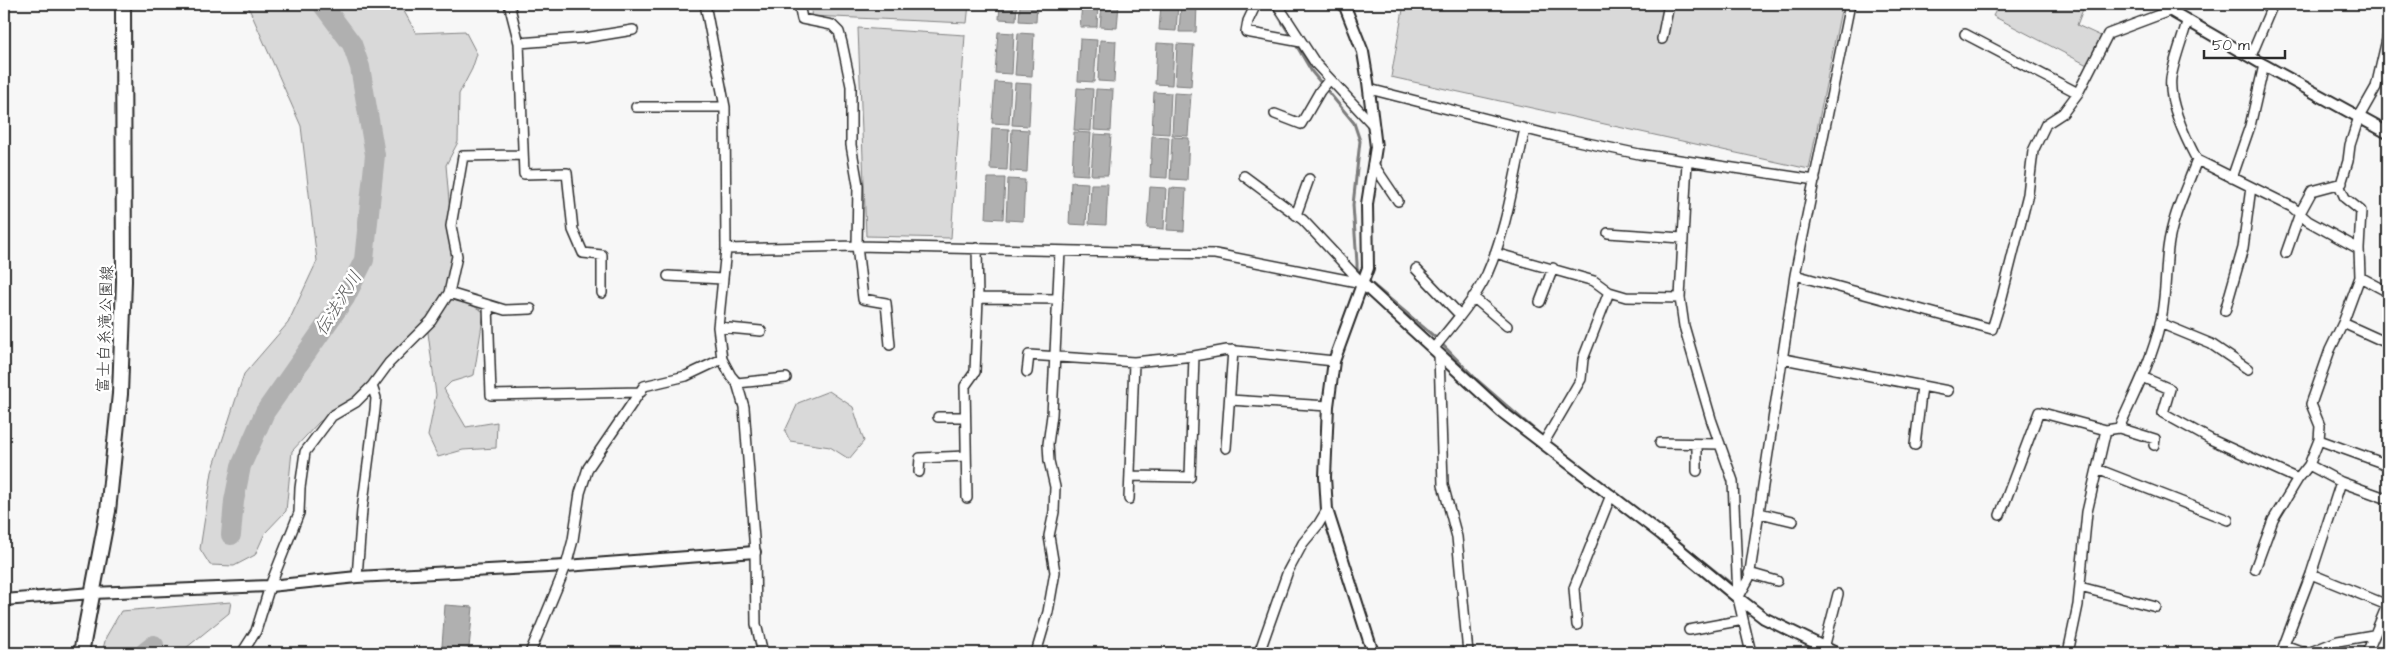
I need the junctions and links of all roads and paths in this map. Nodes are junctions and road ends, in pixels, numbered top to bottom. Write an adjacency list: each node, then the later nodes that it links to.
1 (123, 4): 139 (main road, 富士白糸滝公園線)
2 (509, 4): 19 (street)
3 (704, 4): 26 (street)
4 (799, 4): 47 (street)
5 (1256, 4): 18 (street)
6 (1277, 4): 18 (street)
7 (1344, 4): 23 (street)
8 (1669, 4): 17 (street)
9 (1850, 4): 39 (street)
10 (2159, 4): 12 (street)
11 (2273, 4): 20 (street)
12 (2174, 7): 13 (street); 24 (street)
13 (2187, 22): 20 (street); 33 (street)
14 (633, 30): 19 (street)
15 (1965, 34): 24 (street)
16 (2388, 35): 28 (street)
17 (1662, 39)
18 (1300, 42): 22 (street)
19 (519, 43): 32 (street)
20 (2251, 56): 21 (street)
21 (2264, 66): 28 (street); 37 (street)
22 (1329, 80): 27 (street); 29 (street)
23 (1369, 89): 29 (street); 30 (street)
24 (2078, 94): 56 (street)
25 (636, 106): 26 (street)
26 (725, 107): 49 (street)
27 (1275, 114)
28 (2359, 117): 31 (street); 40 (street)
29 (1374, 126): 35 (street)
30 (1525, 129): 34 (street); 52 (street)
31 (2388, 132)
32 (523, 155): 63 (street); 64 (street)
33 (2197, 160): 37 (street); 74 (street)
34 (1687, 161): 39 (street); 46 (street)
35 (1373, 164): 42 (street); 60 (street)
36 (1244, 176): 44 (street)
37 (2232, 178): 41 (street)
38 (1309, 179): 44 (street)
39 (1815, 180): 56 (street)
40 (2342, 183): 43 (street); 50 (street)
41 (2251, 187): 43 (street); 72 (street)
42 (1398, 201)
43 (2300, 213): 50 (street); 53 (street)
44 (1296, 215): 60 (street)
45 (1608, 233): 46 (street)
46 (1682, 238): 67 (street)
47 (857, 246): 48 (street); 49 (street); 80 (street)
48 (977, 248): 51 (street); 66 (street)
49 (726, 249): 59 (street)
50 (2359, 249): 58 (street)
51 (1060, 251): 60 (street); 68 (street)
52 (1495, 253): 54 (street); 65 (street)
53 (2286, 253)
54 (1553, 268): 61 (street); 69 (street)
55 (1416, 269): 73 (street)
56 (1795, 275): 86 (street)
57 (668, 276): 59 (street)
58 (2360, 277): 62 (street); 75 (street)
59 (722, 279): 77 (street)
60 (1362, 282): 81 (street); 87 (street)
61 (1609, 292): 67 (street); 106 (street)
62 (2388, 292)
63 (450, 293): 70 (street); 94 (street)
64 (602, 294)
65 (1473, 297): 73 (street); 76 (street)
66 (978, 298): 68 (street); 101 (street)
67 (1680, 298): 108 (street)
68 (1058, 299): 83 (street)
69 (1540, 302)
70 (488, 305): 71 (street); 97 (street)
71 (531, 310)
72 (2225, 311)
73 (1460, 315): 81 (street)
74 (2160, 323): 89 (street); 91 (street)
75 (2343, 323): 79 (street); 104 (street)
76 (1507, 326)
77 (718, 327): 78 (street); 85 (street)
78 (760, 331)
79 (2388, 340)
80 (890, 345)
81 (1438, 347): 106 (street); 158 (street)
82 (1233, 350): 84 (street); 87 (street); 98 (street)
83 (1055, 356): 88 (street); 90 (street); 155 (street)
84 (1194, 356): 88 (street); 118 (street)
85 (722, 359): 93 (street); 97 (street)
86 (1784, 359): 95 (street); 126 (street)
87 (1334, 361): 99 (street)
88 (1134, 362): 118 (street)
89 (2248, 369)
90 (1027, 372)
91 (2142, 377): 102 (street); 119 (street)
92 (786, 378): 93 (street)
93 (737, 382): 130 (street)
94 (372, 386): 135 (street); 137 (street)
95 (1922, 386): 96 (street); 109 (street)
96 (1948, 391)
97 (641, 392): 131 (street)
98 (1230, 400): 99 (street); 111 (street)
99 (1328, 406): 125 (street)
100 (938, 417): 101 (street)
101 (965, 417): 112 (street)
102 (2119, 428): 103 (street); 110 (street)
103 (2106, 430): 115 (street); 127 (street)
104 (2319, 440): 113 (street); 114 (street)
105 (1660, 443): 107 (street)
106 (1543, 444): 121 (street)
107 (1697, 444): 108 (street); 116 (street)
108 (1720, 444): 141 (street)
109 (1915, 445)
110 (2154, 445)
111 (1226, 448)
112 (966, 456): 117 (street); 122 (street)
113 (2309, 465): 119 (street); 120 (street)
114 (2388, 465)
115 (2097, 469): 128 (street); 138 (street)
116 (1697, 471)
117 (919, 472)
118 (1131, 476): 123 (street)
119 (2298, 479): 132 (street)
120 (2341, 482): 124 (street); 134 (street)
121 (1611, 494): 141 (street); 146 (street)
122 (967, 498)
123 (1129, 499)
124 (2388, 499)
125 (1327, 510): 156 (street); 157 (street)
126 (1760, 513): 129 (street); 133 (street)
127 (2000, 515)
128 (2228, 520)
129 (1793, 521)
130 (755, 552): 131 (street); 154 (street)
131 (566, 566): 135 (street); 153 (street)
132 (2255, 569)
133 (1750, 573): 136 (street); 141 (street)
134 (2311, 574): 143 (street); 150 (street)
135 (357, 577): 137 (street)
136 (1778, 581)
137 (270, 586): 139 (street); 152 (street)
138 (2080, 587): 144 (street); 161 (street)
139 (92, 593): 142 (street); 151 (main road, 富士白糸滝公園線)
140 (1838, 594): 149 (street)
141 (1738, 598): 145 (street); 149 (street)
142 (4, 600)
143 (2388, 604): 148 (street)
144 (2156, 607)
145 (1743, 620): 147 (street); 159 (street)
146 (1577, 624)
147 (1689, 630)
148 (2373, 636): 162 (street); 163 (street)
149 (1824, 648): 160 (street)
150 (2282, 649): 162 (street)
151 (81, 653)
152 (242, 653)
153 (530, 653)
154 (763, 653)
155 (1036, 653)
156 (1259, 653)
157 (1373, 653)
158 (1468, 653)
159 (1750, 653)
160 (1836, 653)
161 (2068, 653)
162 (2307, 653)
163 (2367, 653)

